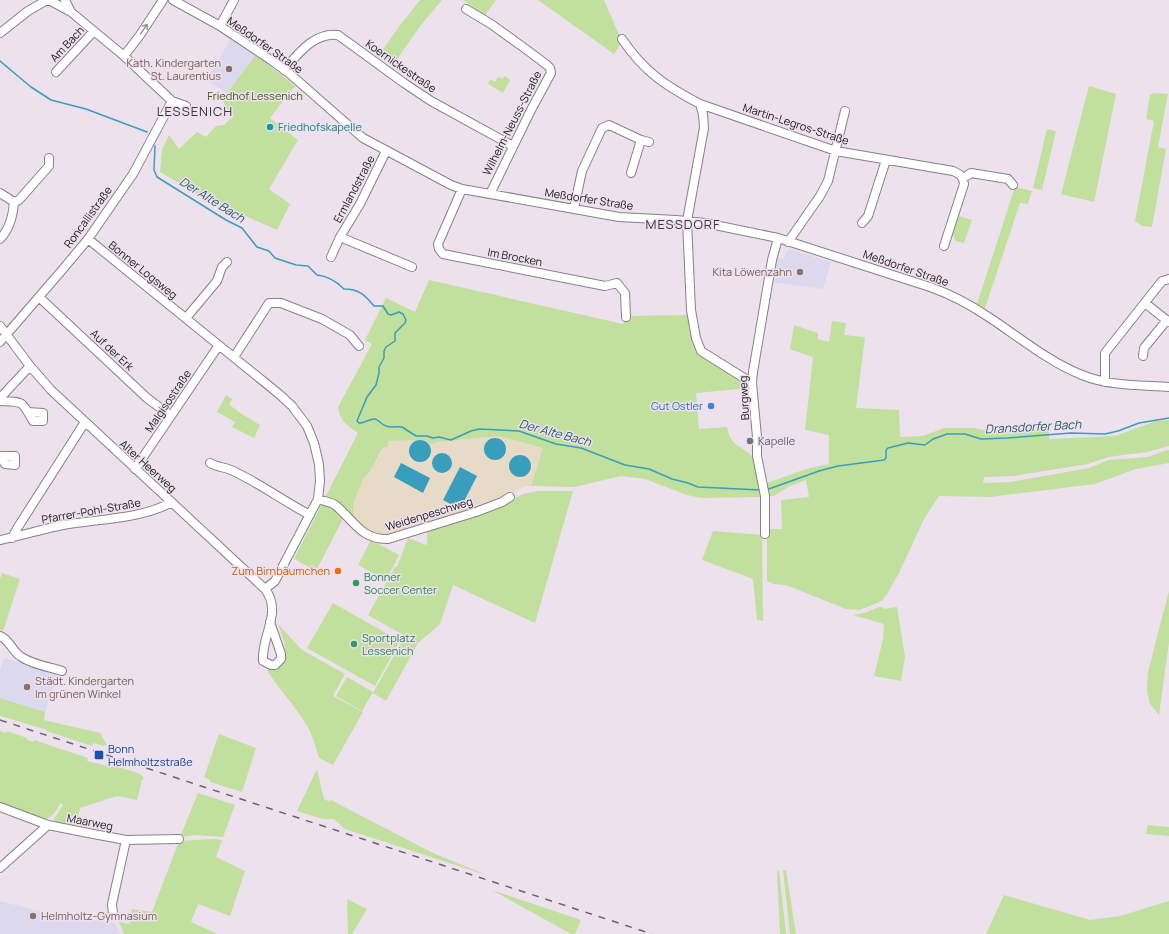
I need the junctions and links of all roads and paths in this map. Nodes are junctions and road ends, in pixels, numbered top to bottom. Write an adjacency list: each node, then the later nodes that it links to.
1 (48, 0): 7 (street); 10 (street)
2 (65, 0): 7 (street)
3 (163, 0): 12 (street, one-way to 3)
4 (173, 0): 8 (street, Meßdorfer Straße)
5 (234, 0): 8 (street)
6 (466, 9): 21 (street, Wilhelm-Neuss-Straße)
7 (71, 12): 9 (street)
8 (220, 26): 13 (street, Meßdorfer Straße)
9 (94, 31): 12 (street); 14 (street, Am Bach)
10 (0, 33)
11 (622, 39): 16 (street, Martin-Legros-Straße)
12 (124, 56): 15 (street)
13 (284, 70): 21 (street, Koernickestraße); 22 (street, Meßdorfer Straße)
14 (56, 72)
15 (172, 101): 17 (street); 39 (street, Roncallistraße)
16 (700, 104): 23 (street, Martin-Legros-Straße); 34 (street)
17 (186, 106)
18 (845, 111): 23 (street)
19 (641, 140): 20 (street); 26 (street); 33 (street)
20 (649, 142)
21 (513, 146): 31 (street, Wilhelm-Neuss-Straße)
22 (386, 151): 29 (street, Meßdorfer Straße); 36 (street, Ermlandstraße)
23 (836, 151): 25 (street, Martin-Legros-Straße); 40 (street)
24 (49, 158): 32 (street)
25 (886, 160): 27 (street, Martin-Legros-Straße); 35 (street)
26 (631, 173)
27 (963, 178): 28 (street); 41 (street)
28 (1014, 185)
29 (462, 189): 31 (street, Meßdorfer Straße); 48 (street, Im Brocken)
30 (0, 193): 32 (street)
31 (490, 194): 33 (street, Meßdorfer Straße)
32 (14, 202): 38 (street)
33 (574, 208): 34 (street, Meßdorfer Straße)
34 (687, 221): 37 (street, Meßdorfer Straße); 60 (street)
35 (862, 223)
36 (340, 237): 42 (street, Ermlandstraße); 44 (street, Ermlandstraße)
37 (778, 238): 40 (street, Meßdorfer Straße); 60 (street, Burgweg)
38 (0, 239)
39 (88, 239): 46 (street, Roncallistraße); 49 (street, Bonner Logsweg)
40 (788, 242): 59 (street, Meßdorfer Straße)
41 (944, 246)
42 (331, 257)
43 (227, 262): 49 (street)
44 (412, 267)
45 (1169, 279): 47 (street)
46 (39, 297): 52 (street, Roncallistraße); 65 (street, Auf der Erk)
47 (1146, 303): 50 (street); 59 (street)
48 (626, 317)
49 (186, 318): 54 (street, Bonner Logsweg)
50 (1168, 321): 56 (street)
51 (0, 326): 52 (street, Alter Heerweg)
52 (6, 335): 53 (street, Roncallistraße); 58 (street, Alter Heerweg)
53 (0, 342)
54 (219, 345): 57 (street, Bonner Logsweg); 65 (street, Malgisostraße)
55 (358, 346): 57 (street)
56 (1143, 356)
57 (234, 357): 70 (street, Bonner Logsweg)
58 (30, 366): 62 (street); 66 (street, Alter Heerweg)
59 (1105, 382): 61 (street, Meßdorfer Straße)
60 (752, 383): 73 (street, Burgweg)
61 (1169, 387)
62 (0, 398)
63 (0, 401): 64 (street)
64 (28, 412)
65 (171, 416): 68 (street, Malgisostraße)
66 (85, 422): 68 (street, Alter Heerweg); 74 (street)
67 (210, 463): 72 (street)
68 (135, 469): 71 (street, Alter Heerweg)
69 (510, 497): 70 (street, Weidenpeschweg)
70 (318, 499): 72 (street, Bonner Logsweg)
71 (172, 502): 74 (street, Pfarrer-Pohl-Straße); 76 (street, Alter Heerweg)
72 (310, 515): 76 (street, Bonner Logsweg)
73 (765, 534)
74 (12, 538): 75 (street, Pfarrer-Pohl-Straße)
75 (0, 540)
76 (265, 589): 77 (street, Alter Heerweg)
77 (270, 622)
78 (0, 636): 79 (street)
79 (62, 671)
80 (0, 806): 81 (street, Maarweg)
81 (48, 824): 83 (street, Maarweg); 84 (street)
82 (179, 839): 83 (street, Maarweg)
83 (126, 840): 85 (street)
84 (0, 868)
85 (113, 914)

